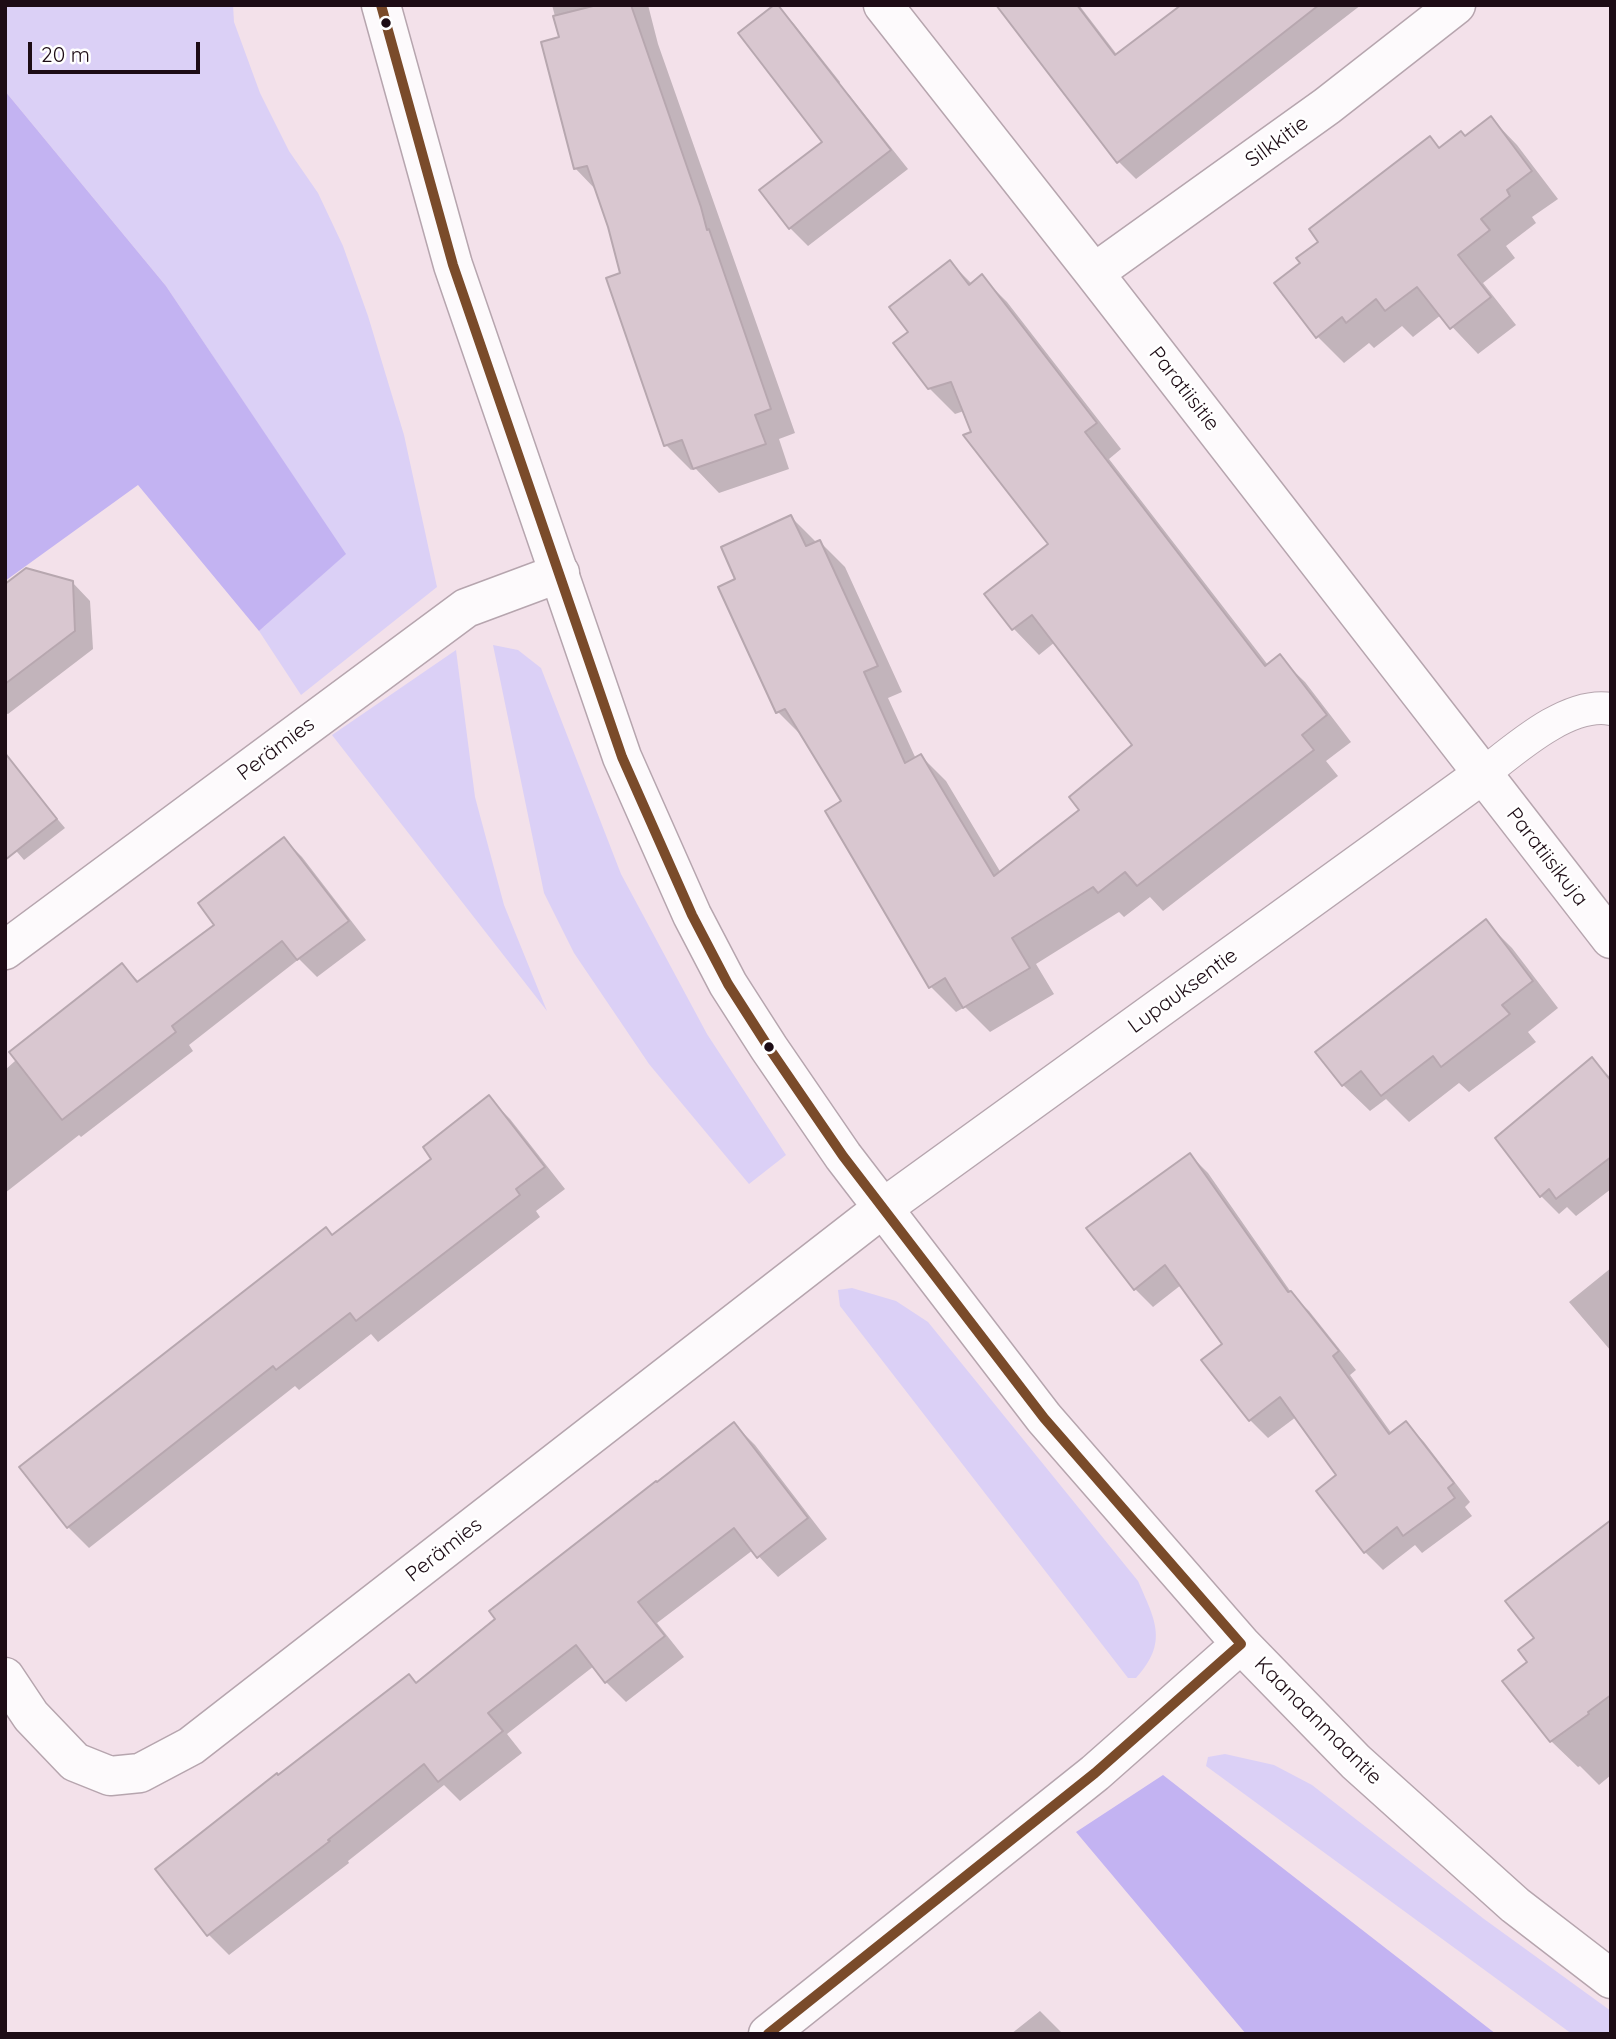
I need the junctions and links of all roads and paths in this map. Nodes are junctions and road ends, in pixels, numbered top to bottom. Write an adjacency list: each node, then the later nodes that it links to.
1 (381, 5): 5 (street, Kaanaanmaantie)
2 (883, 5): 4 (street, Paratiisitie)
3 (1456, 5): 4 (street, Silkkitie)
4 (1094, 273): 7 (street, Paratiisitie)
5 (560, 573): 9 (street, Perämies); 10 (street, Kaanaanmaantie)
6 (1611, 709): 7 (lane)
7 (1483, 774): 8 (street, Paratiisikuja); 10 (street, Lupauksentie)
8 (1611, 939)
9 (5, 950)
10 (883, 1208): 11 (street, Kaanaanmaantie); 12 (street, Perämies)
11 (1241, 1644): 13 (street, Kaanaanmaantie); 14 (street)
12 (5, 1677)
13 (1611, 1979)
14 (768, 2034)

